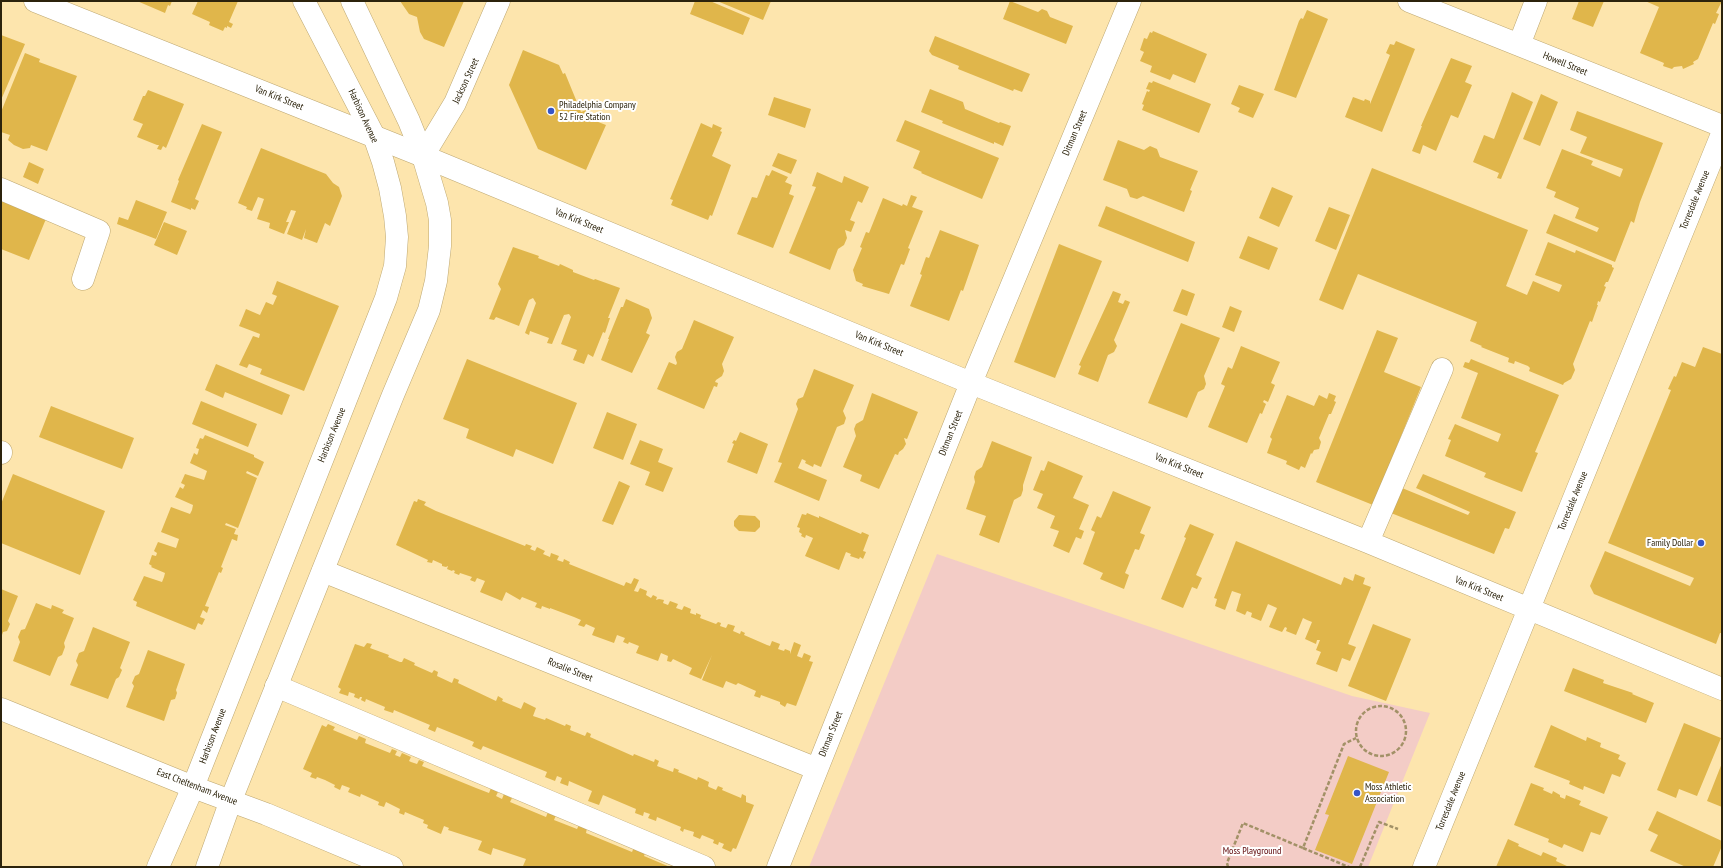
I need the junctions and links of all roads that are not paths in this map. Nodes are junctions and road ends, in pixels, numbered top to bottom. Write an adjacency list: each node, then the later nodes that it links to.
1 (35, 1): 11 (street, Van Kirk Street)
2 (304, 1): 11 (street, Harbison Avenue)
3 (499, 1): 12 (street, Jackson Street)
4 (1130, 1): 16 (street, Ditman Street)
5 (1409, 1): 8 (street, Howell Street)
6 (1536, 1): 8 (street)
7 (354, 2): 12 (street)
8 (1519, 45): 9 (street, Howell Street)
9 (1722, 126)
10 (1722, 134): 19 (street, Torresdale Avenue)
11 (374, 136): 12 (street, Van Kirk Street); 24 (street, Harbison Avenue)
12 (423, 156): 16 (street, Van Kirk Street); 18 (street)
13 (1, 189): 14 (street)
14 (83, 279)
15 (1442, 369): 17 (street)
16 (971, 382): 17 (street, Van Kirk Street); 23 (street, Ditman Street)
17 (1368, 542): 19 (street, Van Kirk Street)
18 (323, 571): 20 (street); 23 (street, Rosalie Street)
19 (1529, 609): 21 (street, Van Kirk Street); 31 (street, Torresdale Avenue)
20 (276, 686): 25 (street); 29 (street)
21 (1722, 689)
22 (1, 709): 24 (street, East Cheltenham Avenue)
23 (817, 769): 30 (street, Ditman Street)
24 (193, 787): 25 (street, East Cheltenham Avenue); 26 (street, Harbison Avenue)
25 (230, 800): 27 (street); 28 (street, East Cheltenham Avenue)
26 (158, 867)
27 (207, 867)
28 (392, 867)
29 (704, 867)
30 (778, 867)
31 (1424, 867)

